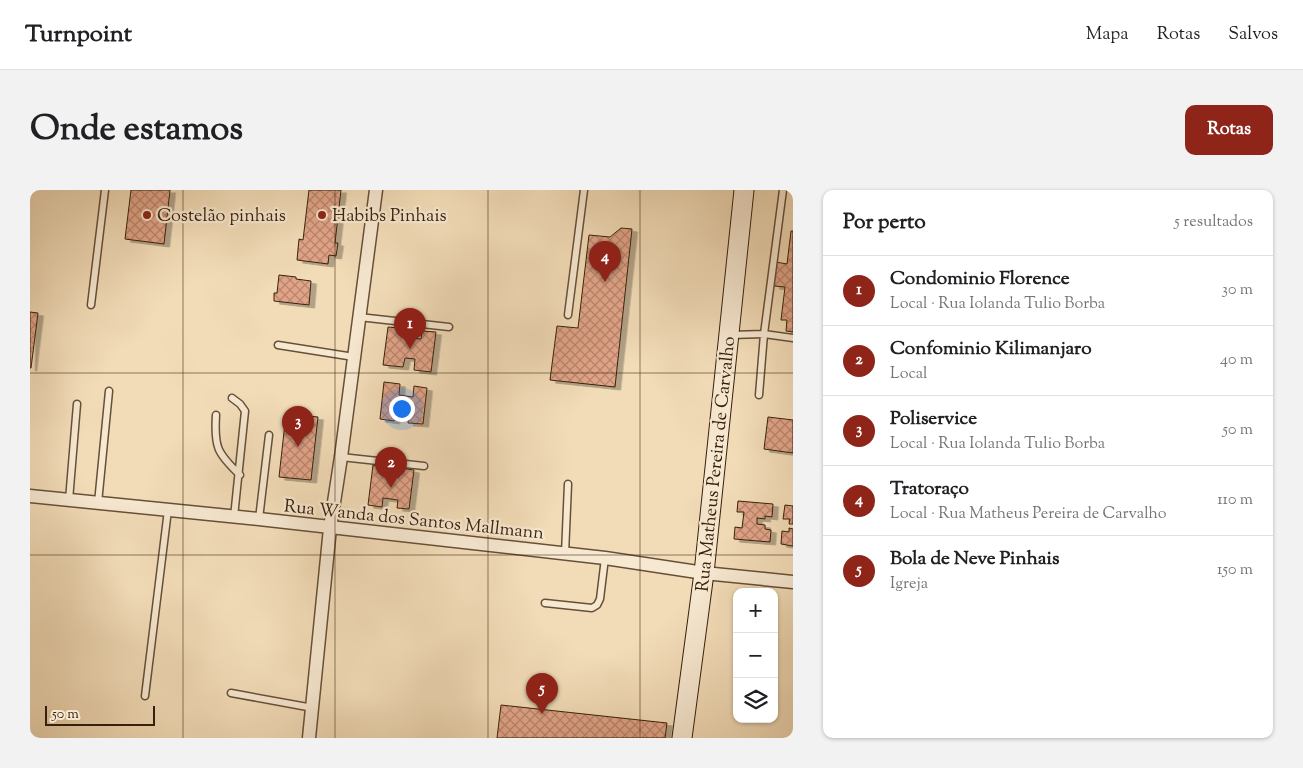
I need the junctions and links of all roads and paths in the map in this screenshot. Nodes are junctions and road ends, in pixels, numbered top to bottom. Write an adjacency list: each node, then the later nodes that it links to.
1 (105, 190): 6 (lane)
2 (376, 190): 8 (street)
3 (584, 190): 7 (lane)
4 (744, 190): 11 (street, Rua Matheus Pereira de Carvalho)
5 (782, 190): 10 (lane)
6 (91, 305)
7 (568, 315)
8 (359, 317): 9 (lane); 14 (street)
9 (450, 327)
10 (764, 334): 11 (lane); 12 (lane); 16 (lane)
11 (728, 335): 34 (street, Rua Matheus Pereira de Carvalho)
12 (793, 338)
13 (278, 345): 14 (lane)
14 (354, 357): 21 (street)
15 (109, 391): 27 (lane)
16 (760, 395)
17 (232, 398): 23 (lane)
18 (77, 404): 26 (lane)
19 (216, 415): 23 (lane)
20 (269, 435): 30 (lane)
21 (341, 457): 22 (lane); 31 (street)
22 (424, 466)
23 (240, 475): 29 (lane)
24 (568, 484): 32 (lane)
25 (30, 496): 26 (street, Rua Wanda dos Santos Mallmann)
26 (69, 500): 27 (street, Rua Wanda dos Santos Mallmann)
27 (98, 503): 28 (street, Rua Wanda dos Santos Mallmann)
28 (168, 510): 29 (street, Rua Wanda dos Santos Mallmann); 38 (lane)
29 (234, 517): 30 (street, Rua Wanda dos Santos Mallmann)
30 (259, 520): 31 (street, Rua Wanda dos Santos Mallmann)
31 (330, 528): 32 (street, Rua Wanda dos Santos Mallmann); 39 (street)
32 (565, 554): 33 (street, Rua Wanda dos Santos Mallmann)
33 (605, 558): 34 (street, Rua Wanda dos Santos Mallmann); 36 (lane)
34 (704, 573): 35 (street, Rua Wanda dos Santos Mallmann); 41 (street, Rua Matheus Pereira de Carvalho)
35 (793, 582)
36 (545, 603)
37 (231, 693): 39 (lane)
38 (145, 696)
39 (313, 708): 40 (street)
40 (309, 738)
41 (682, 738)

